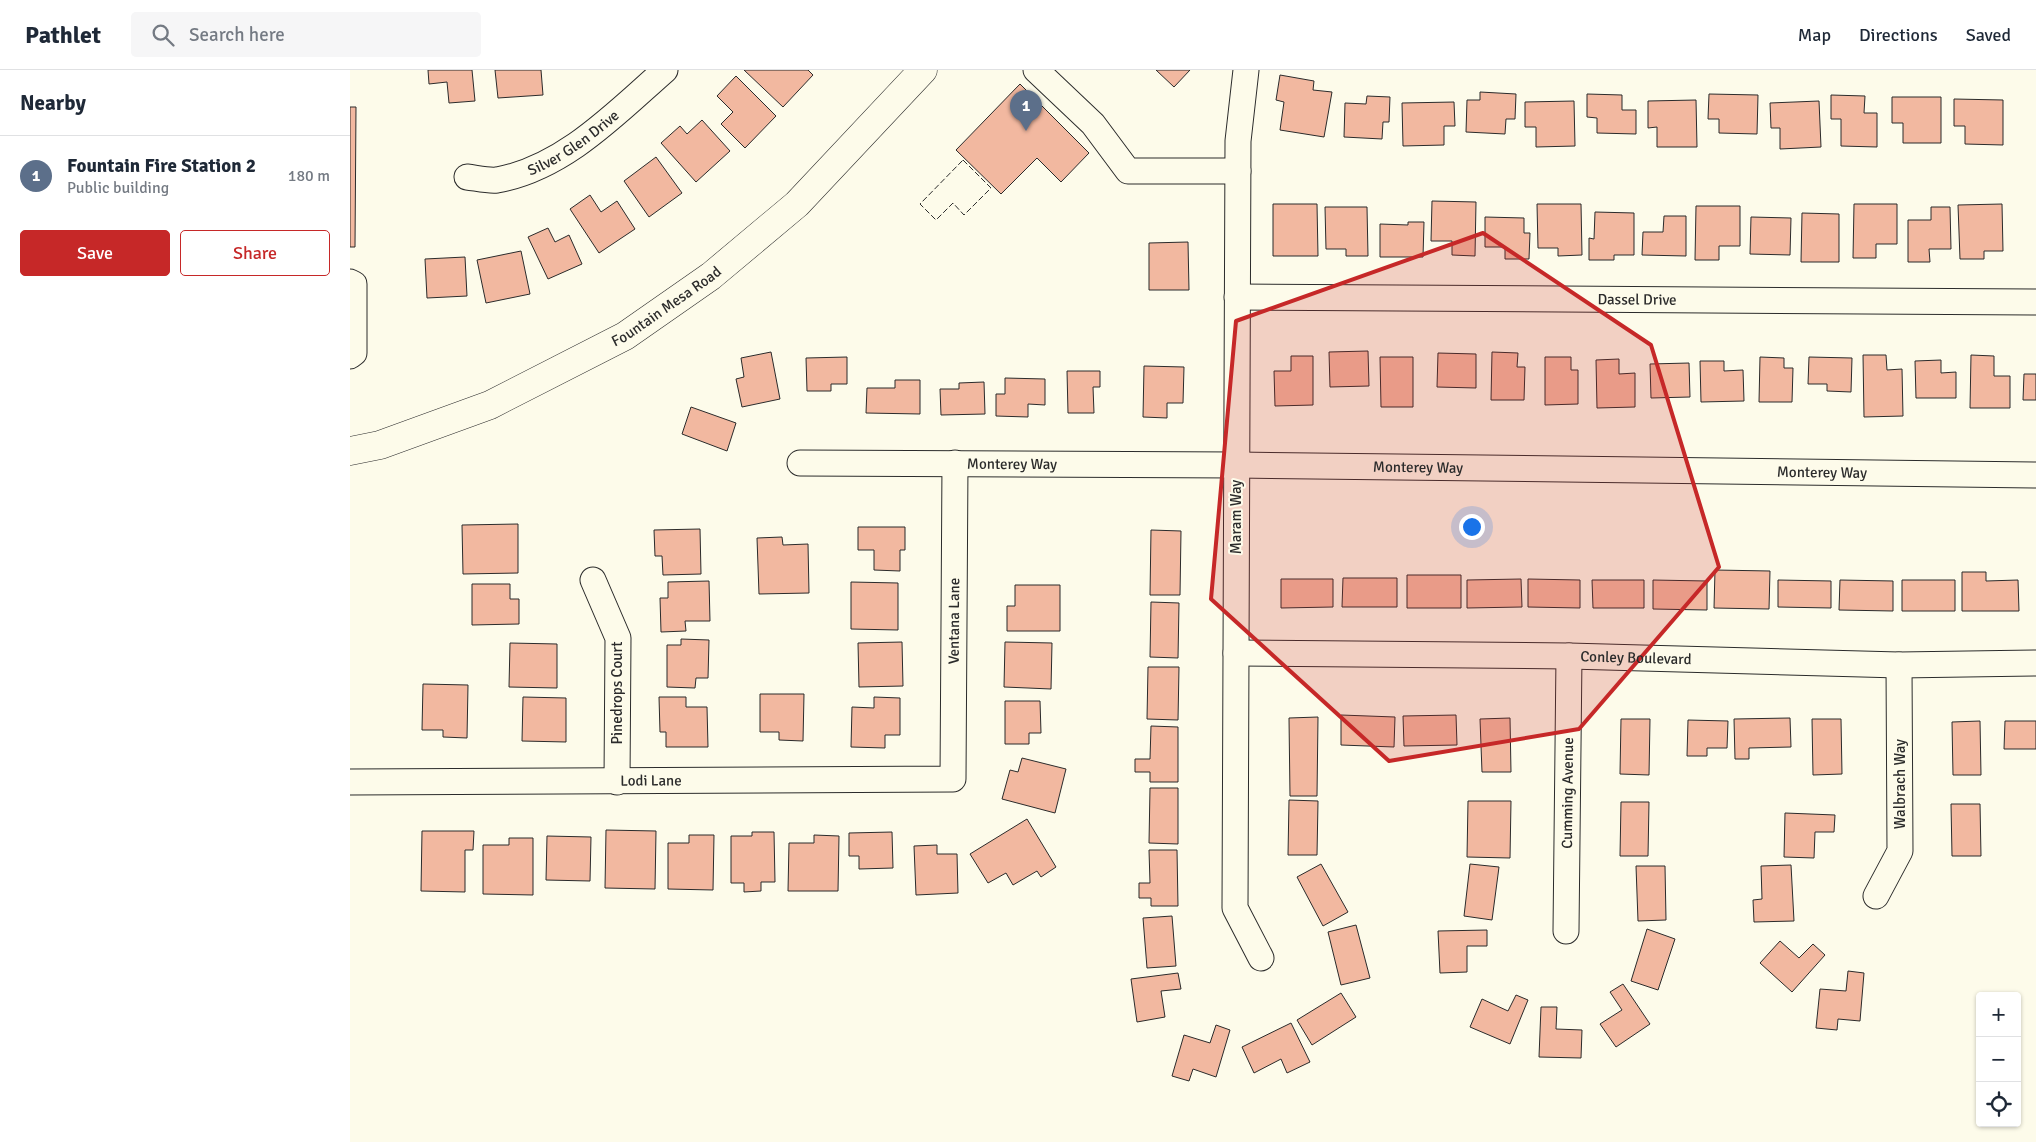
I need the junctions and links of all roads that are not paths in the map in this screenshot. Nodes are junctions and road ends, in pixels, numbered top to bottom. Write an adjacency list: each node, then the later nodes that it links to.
1 (664, 70): 6 (street, Silver Glen Drive)
2 (923, 70): 11 (main road, Fountain Mesa Road)
3 (1036, 70): 5 (street)
4 (1246, 70): 5 (street, Maram Way)
5 (1238, 171): 8 (street, Maram Way)
6 (467, 177)
7 (350, 282): 10 (street)
8 (1237, 297): 9 (street, Dassel Drive); 14 (street, Maram Way)
9 (2036, 302)
10 (350, 356)
11 (350, 451)
12 (800, 463): 13 (street, Monterey Way)
13 (955, 463): 14 (street, Monterey Way); 21 (street, Ventana Lane)
14 (1236, 465): 15 (street, Monterey Way); 17 (street, Maram Way)
15 (2036, 475)
16 (593, 580): 23 (street, Pinedrops Court)
17 (1236, 653): 18 (street, Conley Boulevard); 26 (street, Maram Way)
18 (1569, 656): 20 (street, Conley Boulevard); 25 (street, Cumming Avenue)
19 (2036, 663): 20 (street, Conley Boulevard)
20 (1899, 665): 24 (street, Walbrach Way)
21 (952, 779): 23 (street, Lodi Lane)
22 (350, 782): 23 (street, Lodi Lane)
23 (617, 782)
24 (1876, 896)
25 (1566, 931)
26 (1261, 958)

